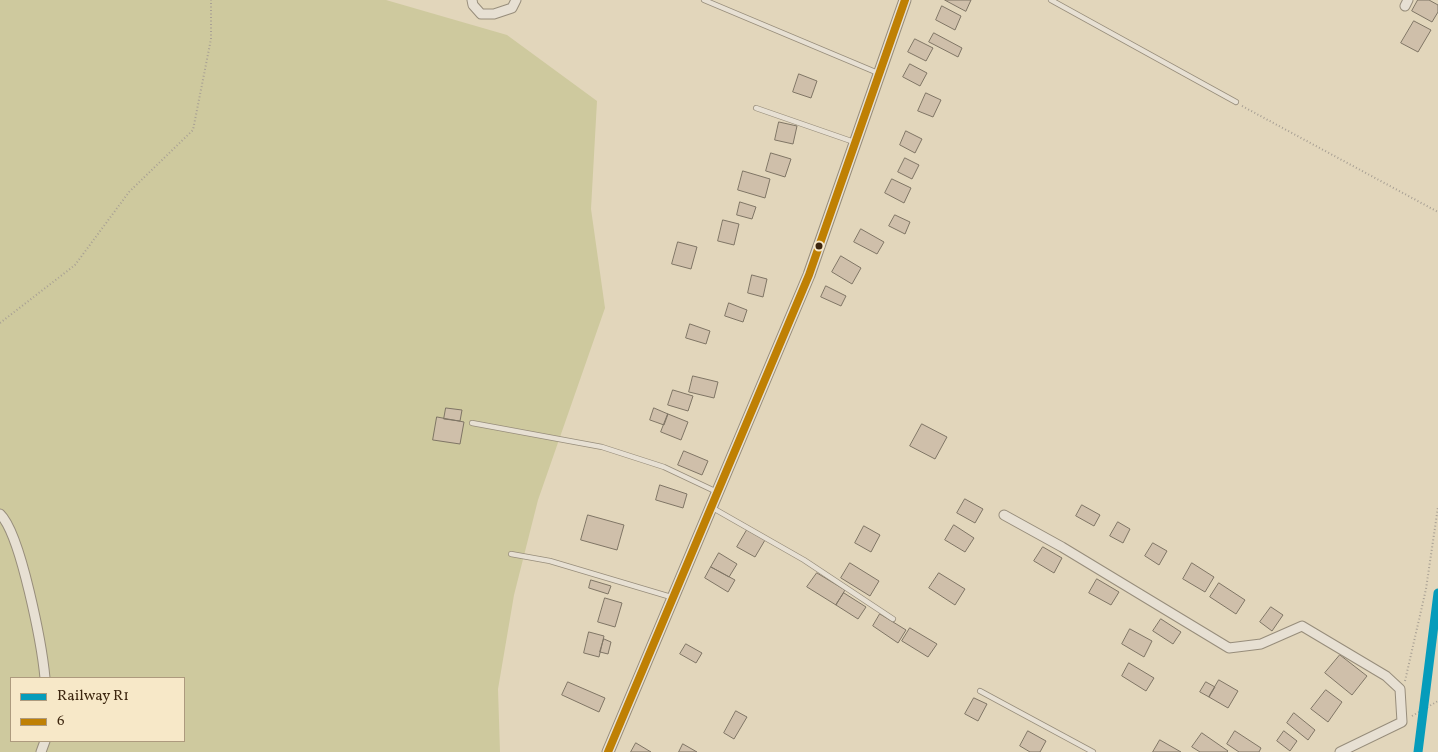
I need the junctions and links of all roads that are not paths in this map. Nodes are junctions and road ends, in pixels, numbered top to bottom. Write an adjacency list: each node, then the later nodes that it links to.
1 (472, 0): 2 (street)
2 (516, 0)
3 (704, 0): 6 (lane)
4 (905, 0): 6 (street)
5 (1051, 0): 7 (lane)
6 (879, 73): 9 (street)
7 (1236, 102)
8 (756, 108): 9 (lane)
9 (855, 143): 11 (street)
10 (472, 423): 11 (lane)
11 (717, 492): 12 (street)
12 (711, 506): 16 (street); 17 (lane)
13 (0, 514): 18 (street)
14 (1004, 515): 22 (street)
15 (510, 554): 16 (lane)
16 (672, 598): 20 (street)
17 (893, 619)
18 (44, 677)
19 (980, 691): 21 (lane)
20 (608, 752)
21 (1093, 752)
22 (1340, 752)

